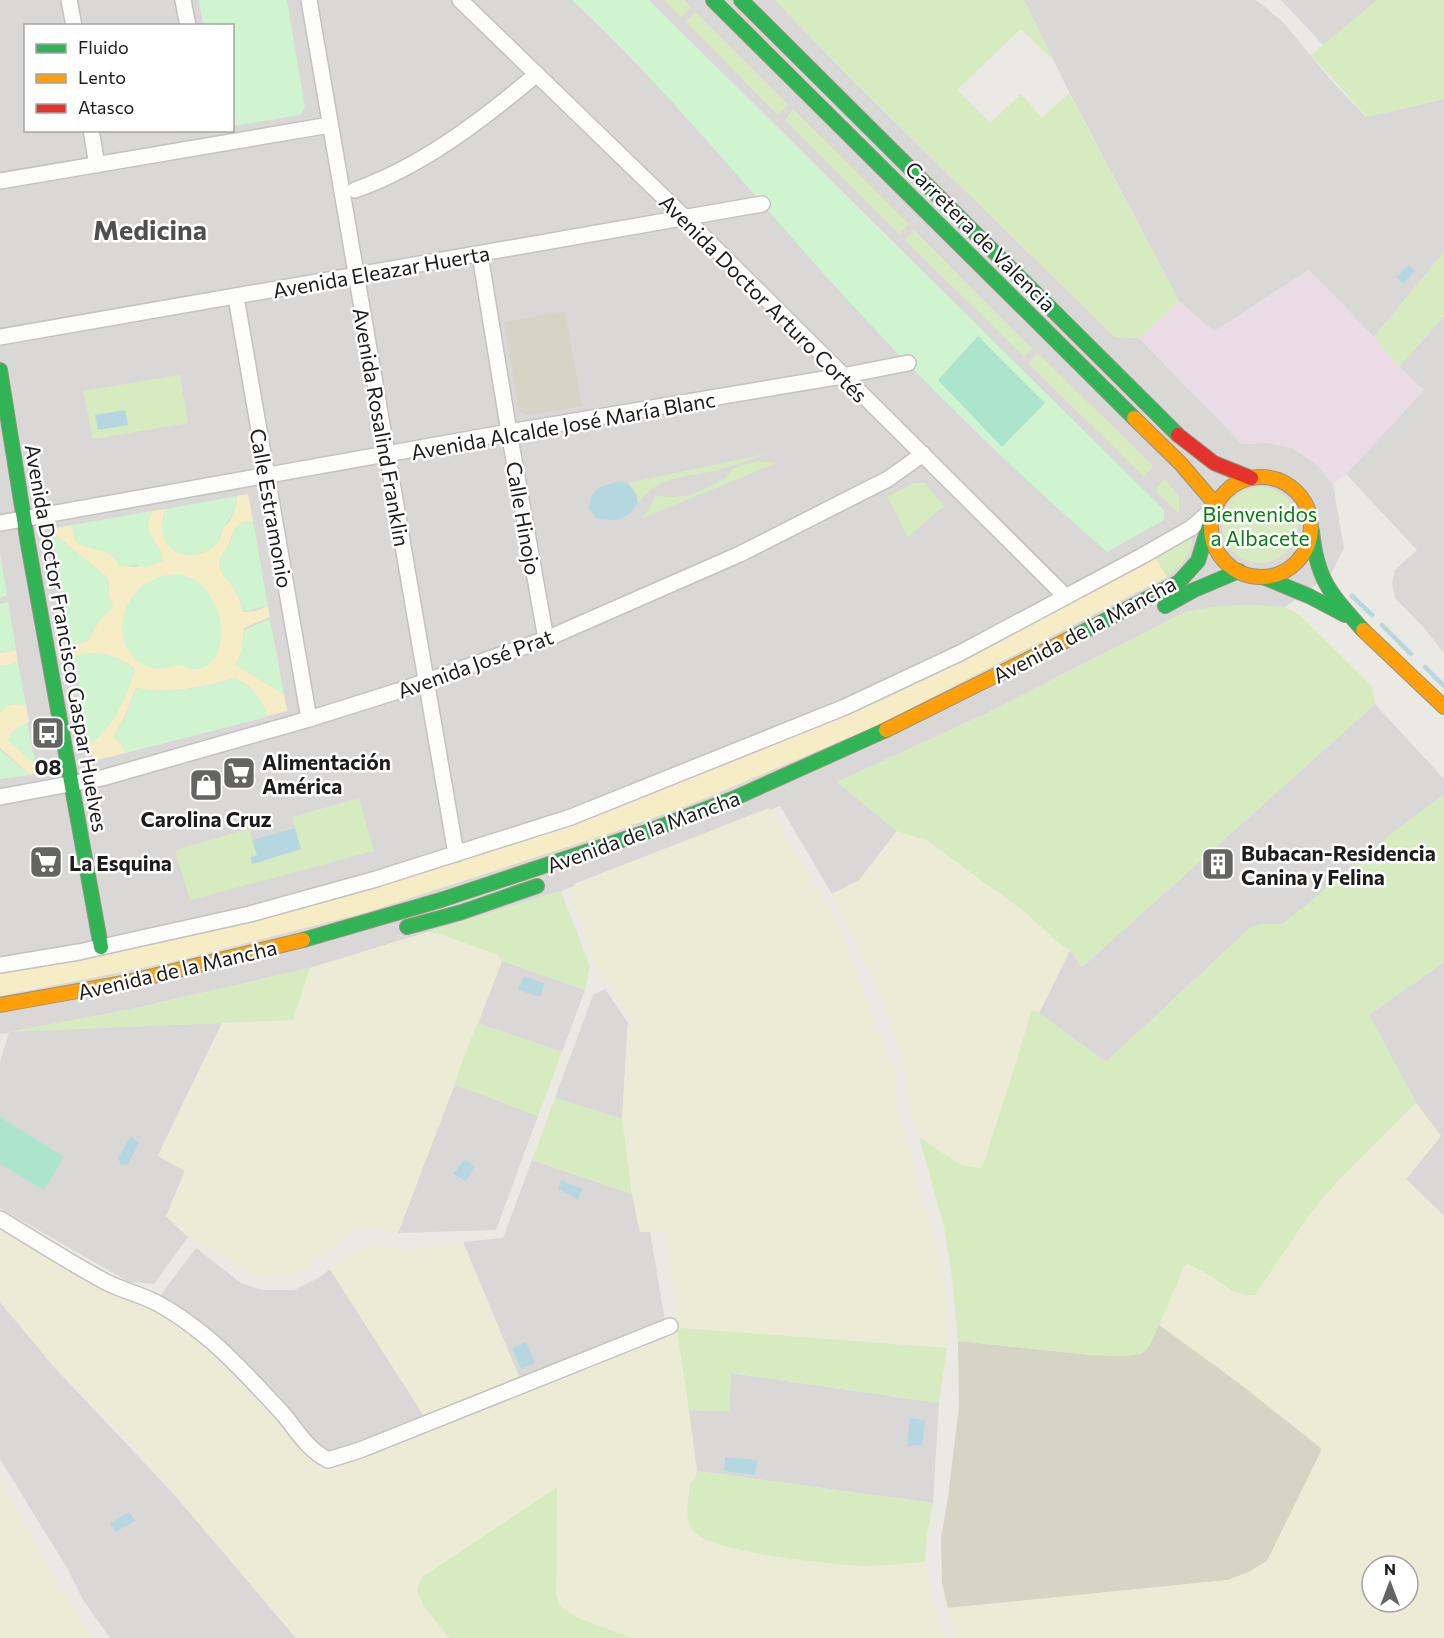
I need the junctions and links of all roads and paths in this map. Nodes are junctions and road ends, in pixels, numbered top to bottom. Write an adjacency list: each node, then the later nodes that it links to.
1 (69, 0): 7 (street)
2 (183, 0): 8 (street)
3 (309, 0): 10 (street, Avenida Rosalind Franklin)
4 (460, 0): 9 (street, Avenida Doctor Arturo Cortés)
5 (713, 0): 31 (main road, Carretera de Valencia)
6 (741, 0): 30 (main road, Carretera de Valencia)
7 (74, 24)
8 (188, 24)
9 (537, 74): 16 (street); 18 (street, Avenida Doctor Arturo Cortés)
10 (330, 125): 13 (street); 20 (street, Avenida Rosalind Franklin)
11 (91, 132): 14 (street)
12 (205, 132): 13 (street)
13 (208, 146): 14 (street)
14 (97, 165): 15 (street)
15 (0, 181)
16 (355, 190)
17 (762, 204): 18 (street, Avenida Eleazar Huerta)
18 (683, 216): 19 (street, Avenida Eleazar Huerta); 25 (street, Avenida Doctor Arturo Cortés)
19 (480, 255): 20 (street, Avenida Eleazar Huerta); 26 (street, Calle Hinojo)
20 (356, 275): 21 (street, Avenida Eleazar Huerta); 28 (street, Avenida Rosalind Franklin)
21 (236, 297): 22 (street, Avenida Eleazar Huerta); 29 (street, Calle Estramonio)
22 (0, 337)
23 (908, 363): 25 (street, Avenida Alcalde José María Blanc)
24 (0, 370): 33 (main road, Avenida Doctor Francisco Gaspar Huelves)
25 (842, 376): 26 (street, Avenida Alcalde José María Blanc); 27 (street, Avenida Doctor Arturo Cortés)
26 (509, 432): 28 (street, Avenida Alcalde José María Blanc); 40 (street, Calle Hinojo)
27 (922, 454): 37 (street, Avenida Doctor Arturo Cortés); 40 (street, Avenida José Prat)
28 (387, 455): 29 (street, Avenida Alcalde José María Blanc); 41 (street, Avenida Rosalind Franklin)
29 (266, 475): 33 (street, Avenida Alcalde José María Blanc); 43 (street, Calle Estramonio)
30 (1251, 478): 31 (main road); 32 (main road)
31 (1214, 510): 35 (main road); 37 (street, Avenida de la Mancha); 51 (main road, Avenida de la Mancha)
32 (1310, 518): 36 (main road); 39 (main road)
33 (24, 519): 34 (street, Avenida Alcalde José María Blanc); 44 (main road, Avenida Doctor Francisco Gaspar Huelves)
34 (0, 523)
35 (1239, 571): 36 (main road); 38 (main road, Avenida de la Mancha)
36 (1263, 577): 39 (main road)
37 (1066, 597): 46 (street, Avenida de la Mancha)
38 (1157, 610)
39 (1363, 630): 42 (main road)
40 (546, 639): 41 (street, Avenida José Prat)
41 (426, 680): 43 (street, Avenida José Prat); 46 (street, Avenida Rosalind Franklin)
42 (1444, 706)
43 (309, 719): 44 (street, Avenida José Prat)
44 (71, 784): 45 (street, Avenida José Prat); 49 (main road, Avenida Doctor Francisco Gaspar Huelves)
45 (0, 797)
46 (456, 854): 49 (street, Avenida de la Mancha)
47 (548, 882): 48 (main road, Avenida de la Mancha)
48 (394, 931)
49 (101, 947): 50 (street, Avenida de la Mancha)
50 (0, 965)
51 (0, 1005)
52 (0, 1219): 53 (street)
53 (670, 1326)

